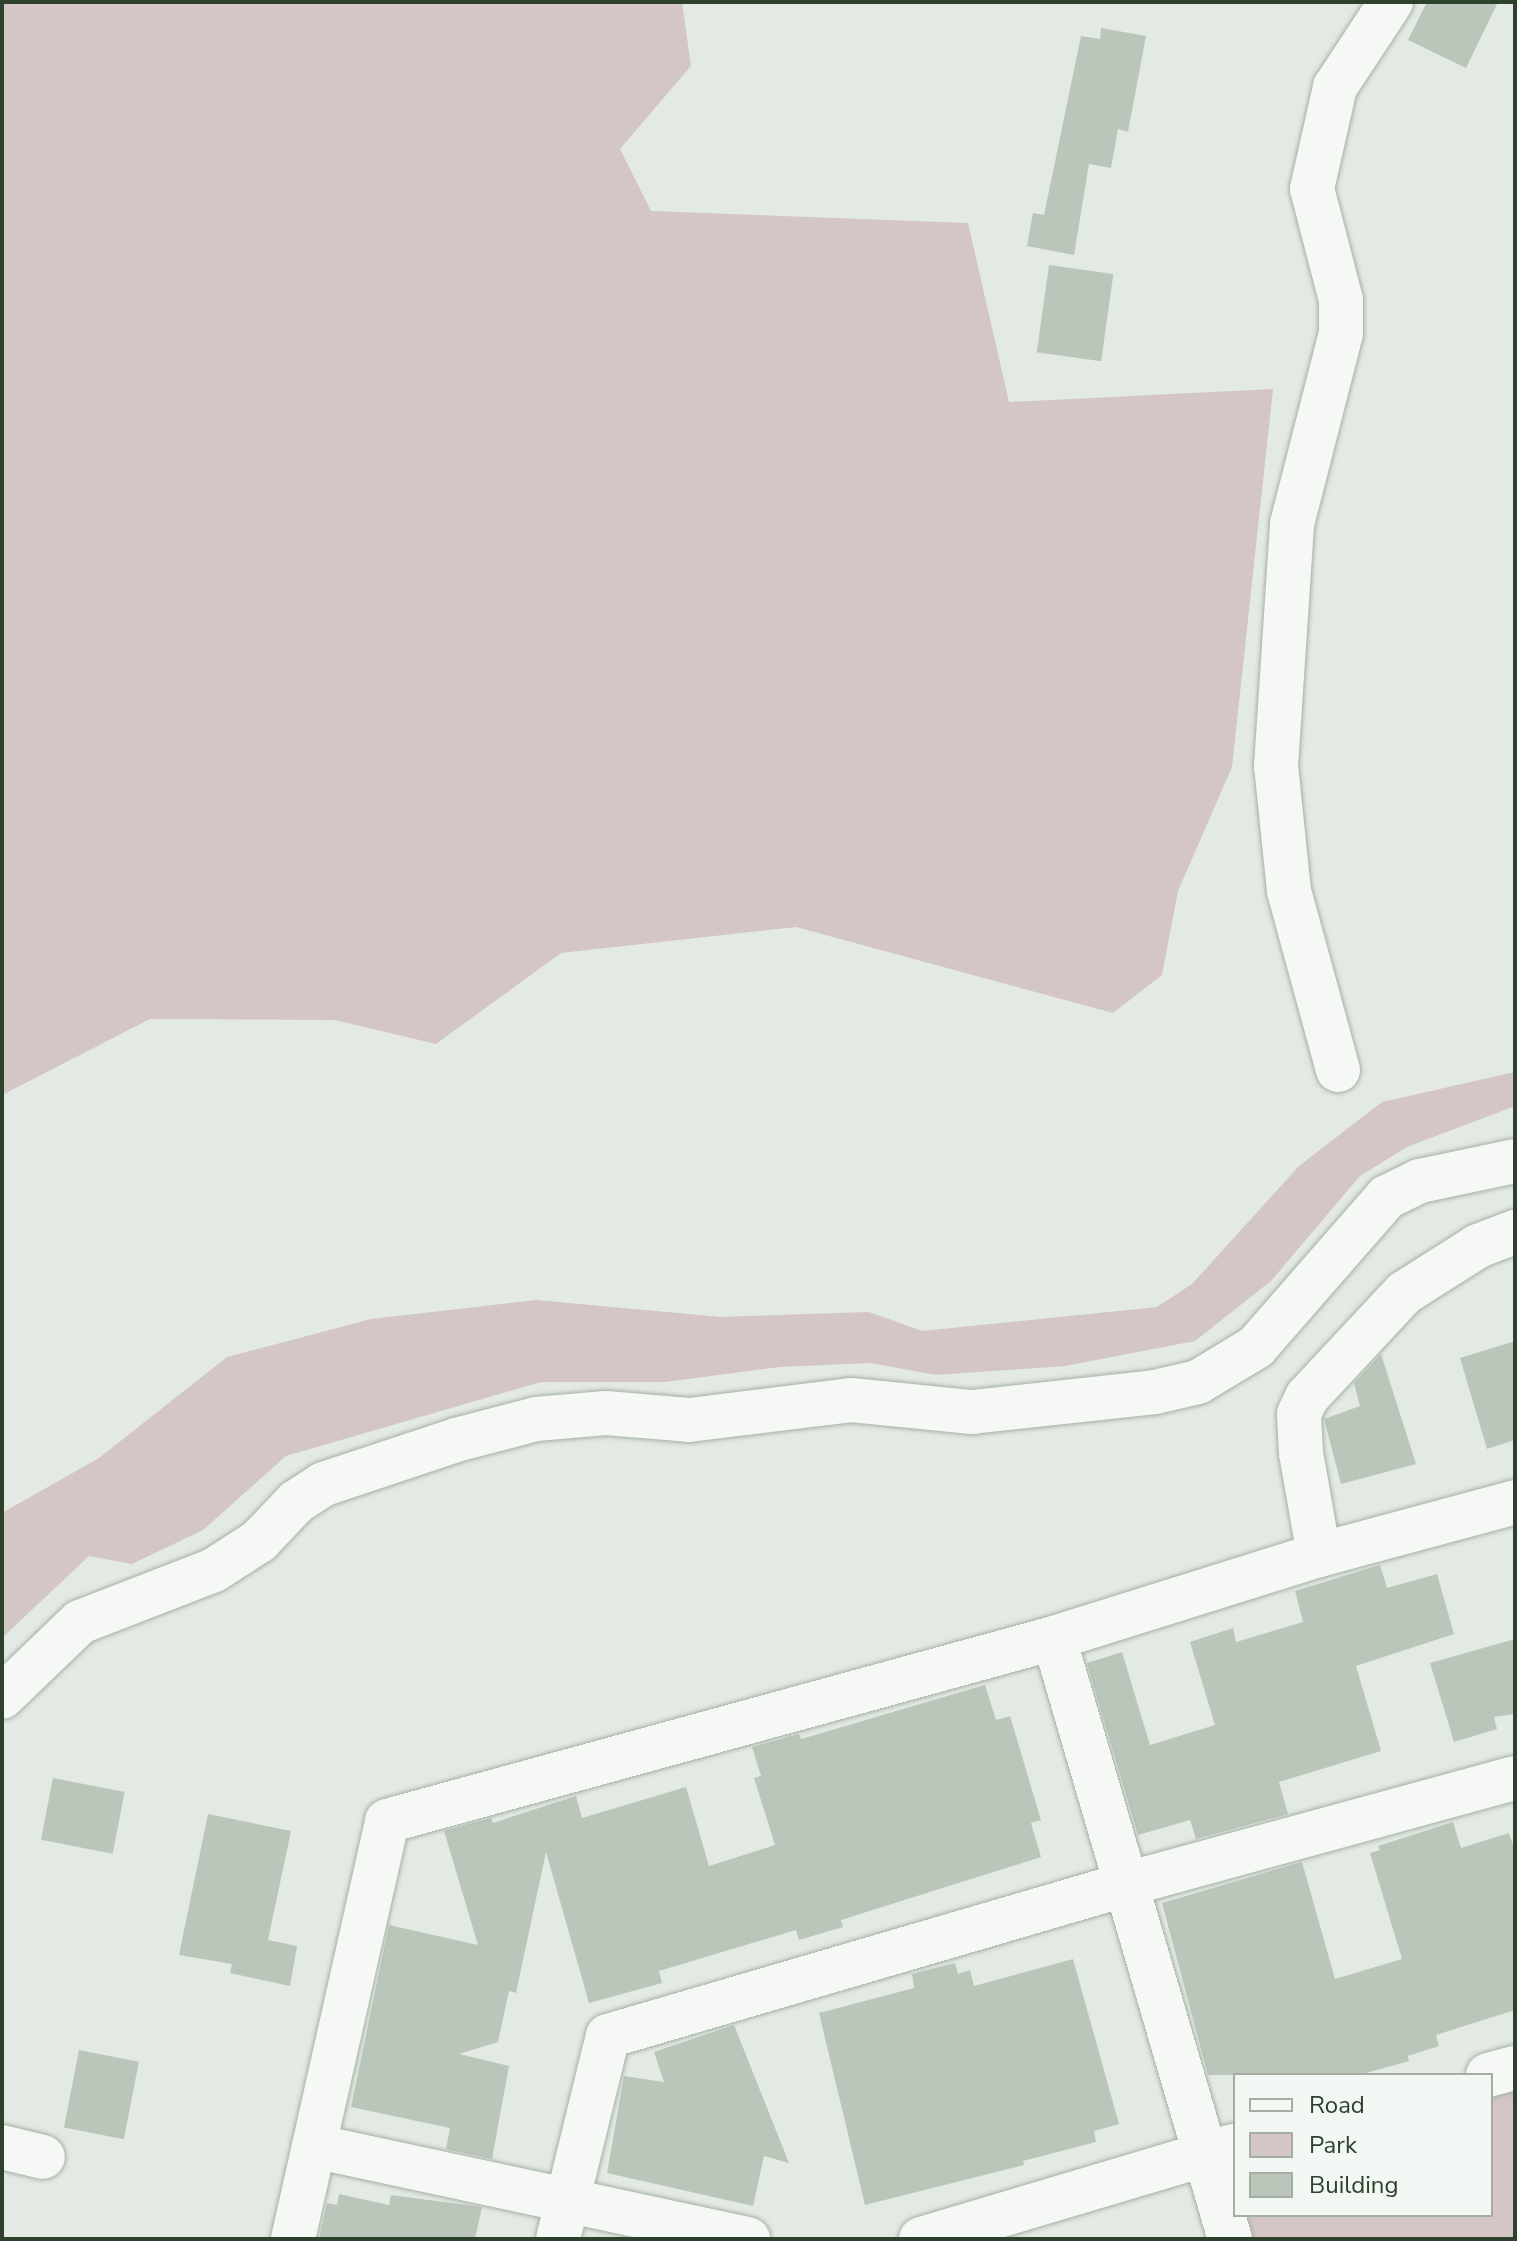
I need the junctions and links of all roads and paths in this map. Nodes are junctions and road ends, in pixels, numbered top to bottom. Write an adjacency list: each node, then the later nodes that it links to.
1 (1391, 2): 2 (street)
2 (1338, 1070)
3 (1515, 1161): 8 (street)
4 (1515, 1232): 6 (street)
5 (1515, 1502): 6 (street)
6 (1319, 1555): 7 (street)
7 (1054, 1638): 10 (street); 13 (street)
8 (2, 1697)
9 (1515, 1778): 10 (street)
10 (1127, 1884): 14 (street); 15 (street)
11 (1515, 2068): 12 (street)
12 (1493, 2074)
13 (314, 2146): 15 (street); 16 (street)
14 (1220, 2150): 18 (street); 19 (street)
15 (562, 2220): 17 (street)
16 (293, 2239)
17 (748, 2239)
18 (921, 2239)
19 (1230, 2239)

